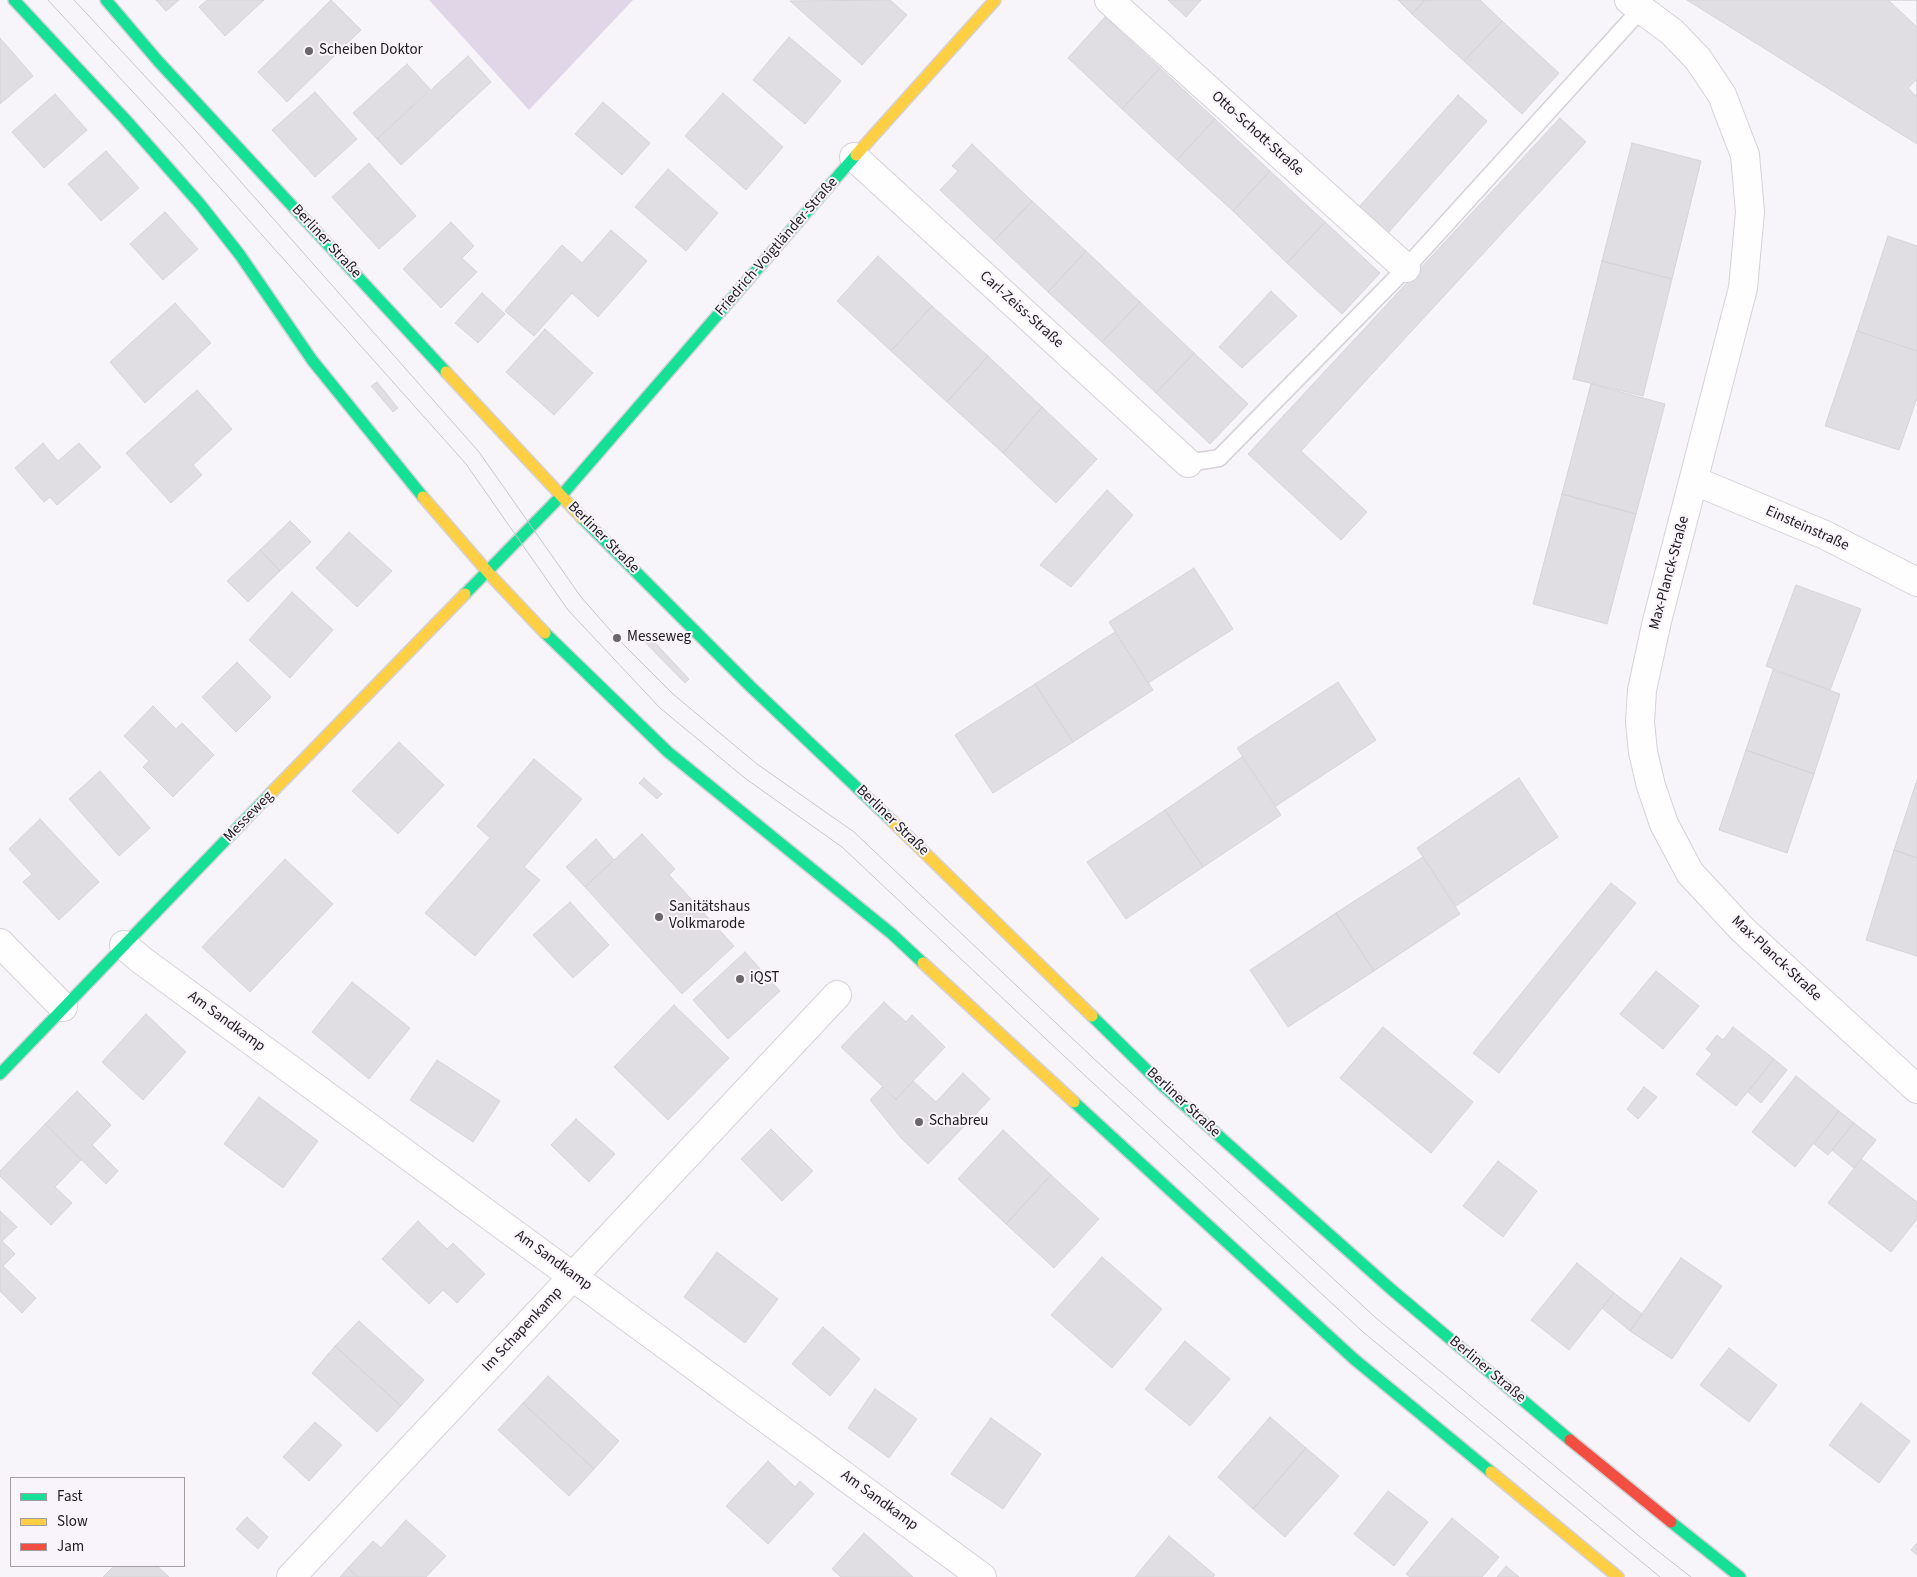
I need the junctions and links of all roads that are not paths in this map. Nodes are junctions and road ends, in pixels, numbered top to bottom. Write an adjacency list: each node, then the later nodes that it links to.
1 (14, 0): 11 (main road)
2 (106, 0): 10 (main road, Berliner Straße)
3 (995, 0): 6 (main road, Friedrich-Voigtländer-Straße)
4 (1109, 0): 7 (street, Otto-Schott-Straße)
5 (1636, 4): 7 (lane); 9 (street, Max-Planck-Straße)
6 (854, 157): 8 (street, Carl-Zeiss-Straße); 10 (main road, Friedrich-Voigtländer-Straße)
7 (1406, 268): 8 (lane)
8 (1188, 463)
9 (1695, 481): 12 (street, Einsteinstraße); 18 (street, Max-Planck-Straße)
10 (562, 496): 11 (main road, Messeweg); 23 (main road, Berliner Straße)
11 (486, 571): 14 (main road, Messeweg); 22 (main road)
12 (1917, 582)
13 (0, 943): 16 (street)
14 (124, 945): 16 (main road, Messeweg); 19 (street, Am Sandkamp)
15 (836, 994): 19 (street, Im Schapenkamp)
16 (63, 1007): 17 (main road, Messeweg)
17 (0, 1074)
18 (1917, 1089)
19 (574, 1276): 20 (street, Im Schapenkamp); 21 (street, Am Sandkamp)
20 (291, 1577)
21 (982, 1577)
22 (1618, 1577)
23 (1740, 1577)

